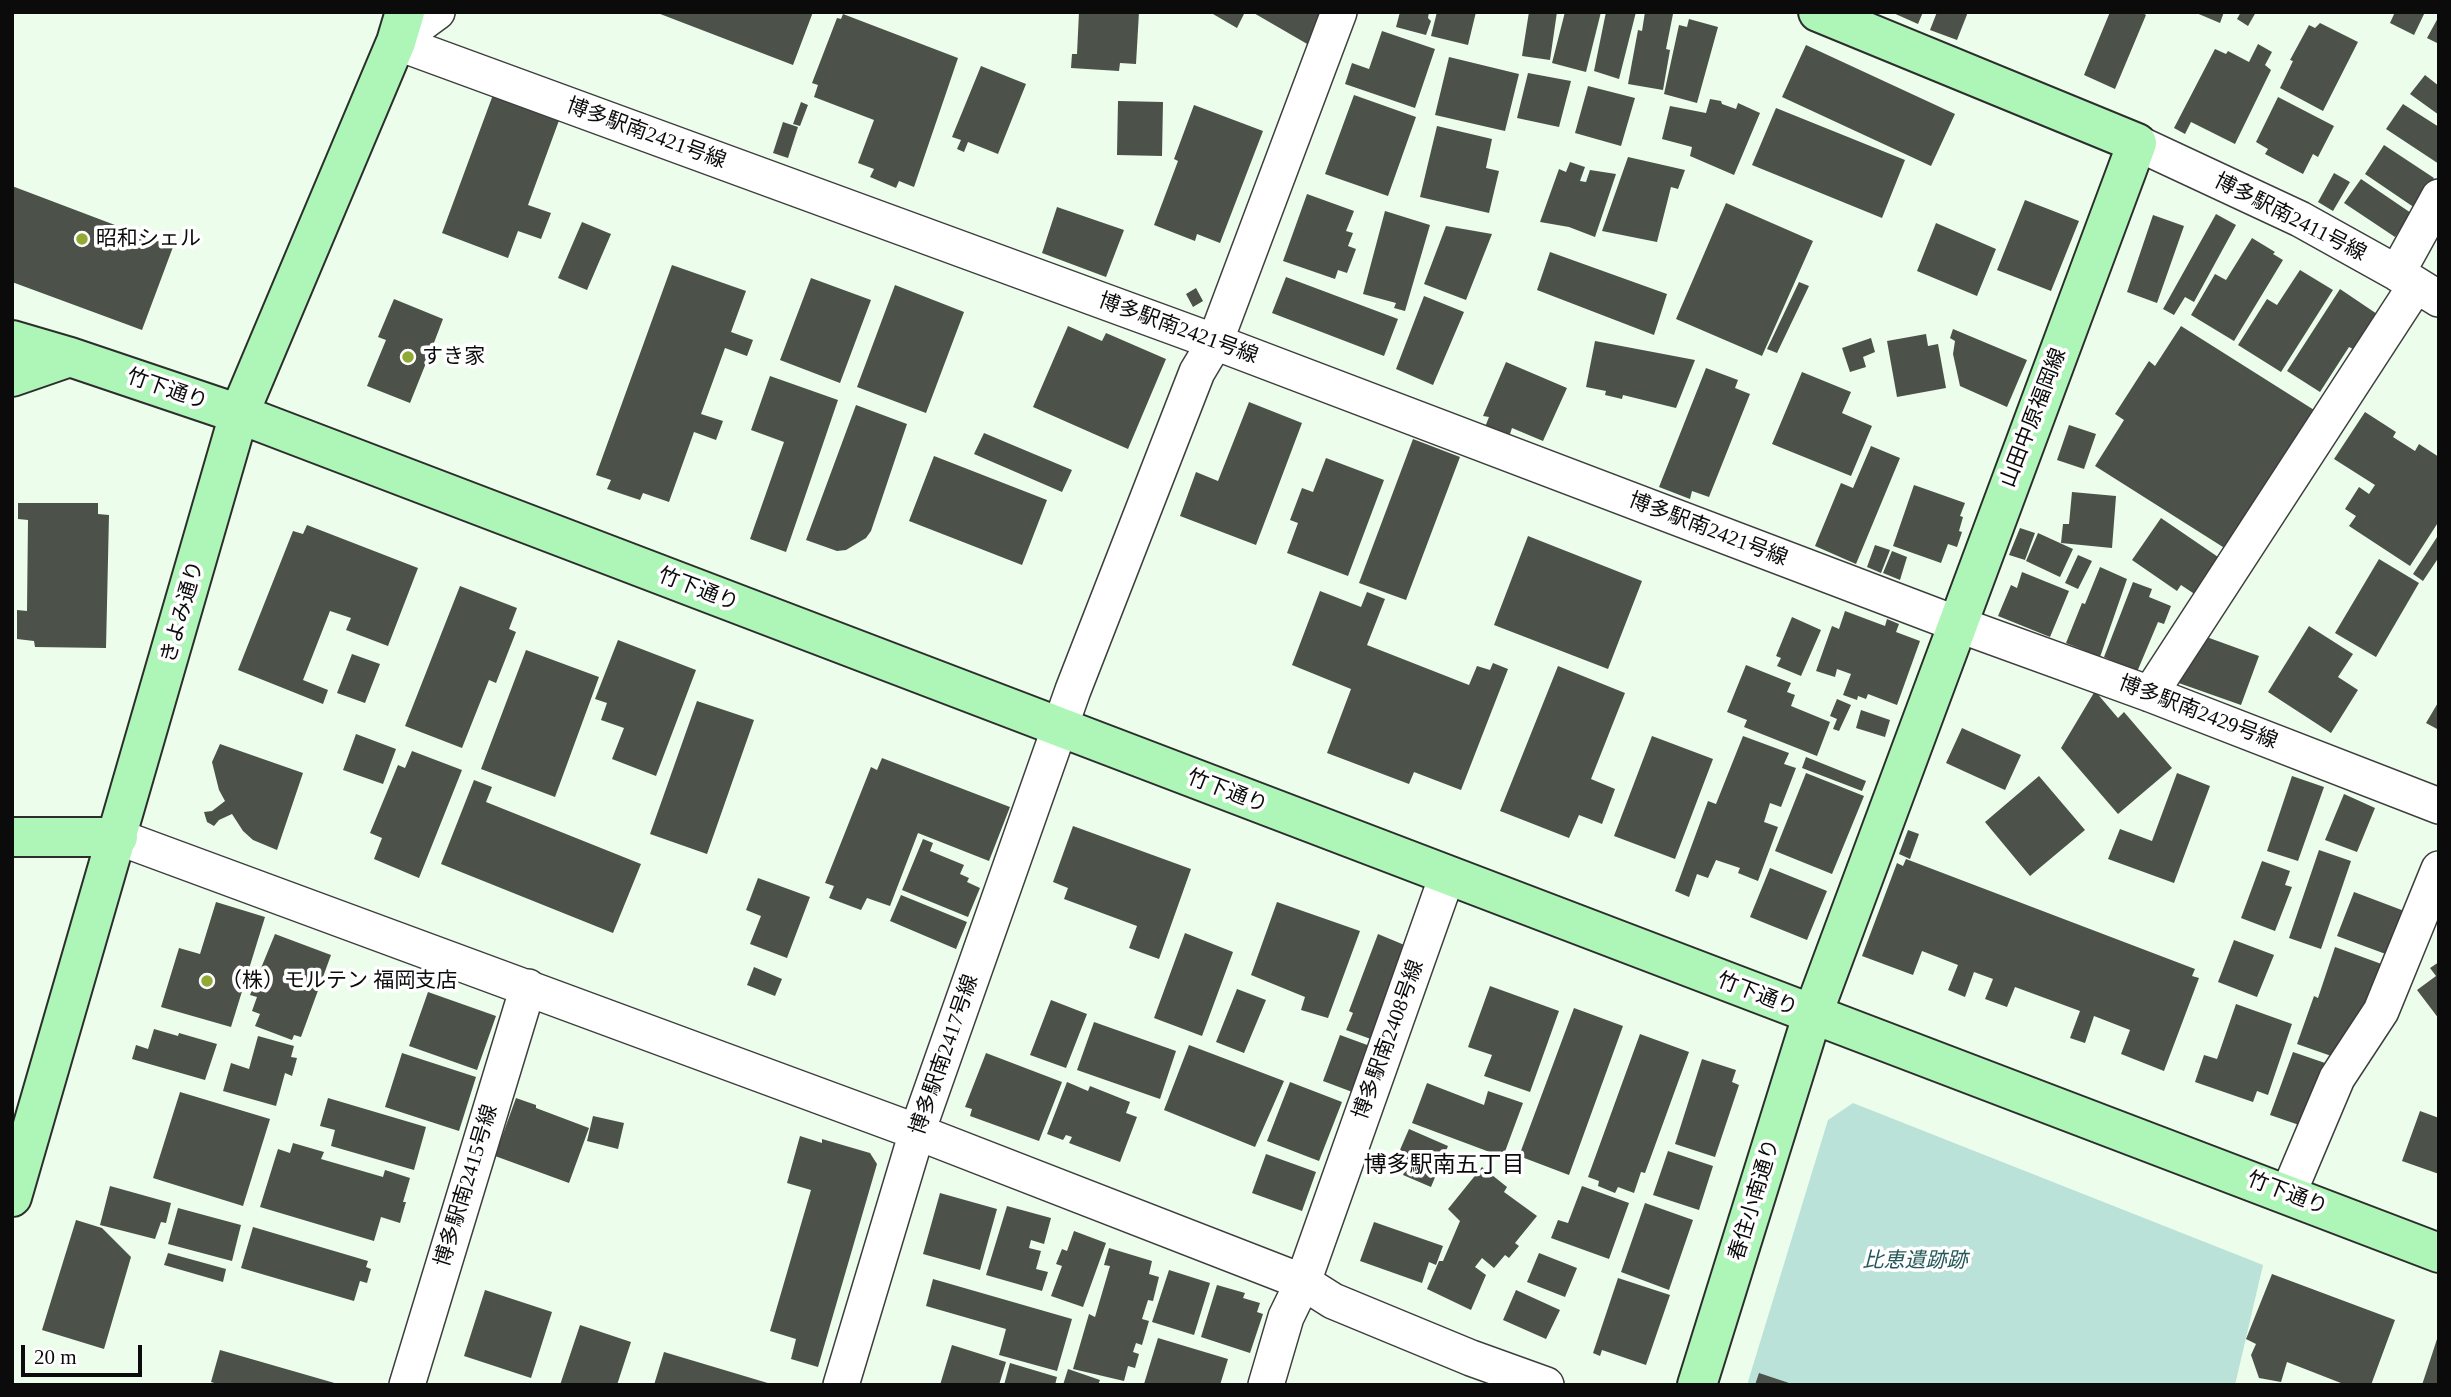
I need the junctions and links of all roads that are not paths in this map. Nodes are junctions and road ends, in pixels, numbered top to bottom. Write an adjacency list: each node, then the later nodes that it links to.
1 (419, 12): 5 (street, きよみ通り)
2 (437, 12): 5 (street)
3 (1339, 12): 10 (street, 博多駅南2417号線)
4 (1818, 12): 6 (street)
5 (399, 22): 10 (street, 博多駅南2421号線); 13 (street, きよみ通り)
6 (2137, 143): 8 (street, 博多駅南2411号線); 14 (street, 山田中原福岡線)
7 (2439, 197): 8 (street)
8 (2417, 285): 15 (street)
9 (12, 340): 11 (street, 竹下通り)
10 (1215, 342): 14 (street, 博多駅南2421号線); 16 (street, 博多駅南2417号線)
11 (71, 357): 12 (street); 13 (street, 竹下通り)
12 (12, 377)
13 (239, 414): 16 (street, 竹下通り); 19 (street, きよみ通り)
14 (1957, 624): 15 (street, 博多駅南2429号線); 23 (street, 山田中原福岡線)
15 (2150, 694): 17 (street, 博多駅南2429号線)
16 (1060, 728): 21 (street, 竹下通り); 24 (street, 博多駅南2417号線)
17 (2439, 806)
18 (12, 837): 19 (street)
19 (118, 837): 22 (street); 26 (street, きよみ通り)
20 (2439, 869): 25 (street)
21 (1447, 876): 23 (street, 竹下通り); 28 (street, 博多駅南2408号線)
22 (528, 987): 24 (street); 29 (street, 博多駅南2415号線)
23 (1812, 1016): 25 (street, 竹下通り); 33 (street, 春住小南通り)
24 (917, 1132): 28 (street); 30 (street, 博多駅南2417号線)
25 (2288, 1194): 27 (street, 竹下通り)
26 (12, 1197)
27 (2439, 1253)
28 (1303, 1282): 31 (street); 32 (street)
29 (407, 1385)
30 (841, 1385)
31 (1266, 1385)
32 (1546, 1385)
33 (1697, 1385)

